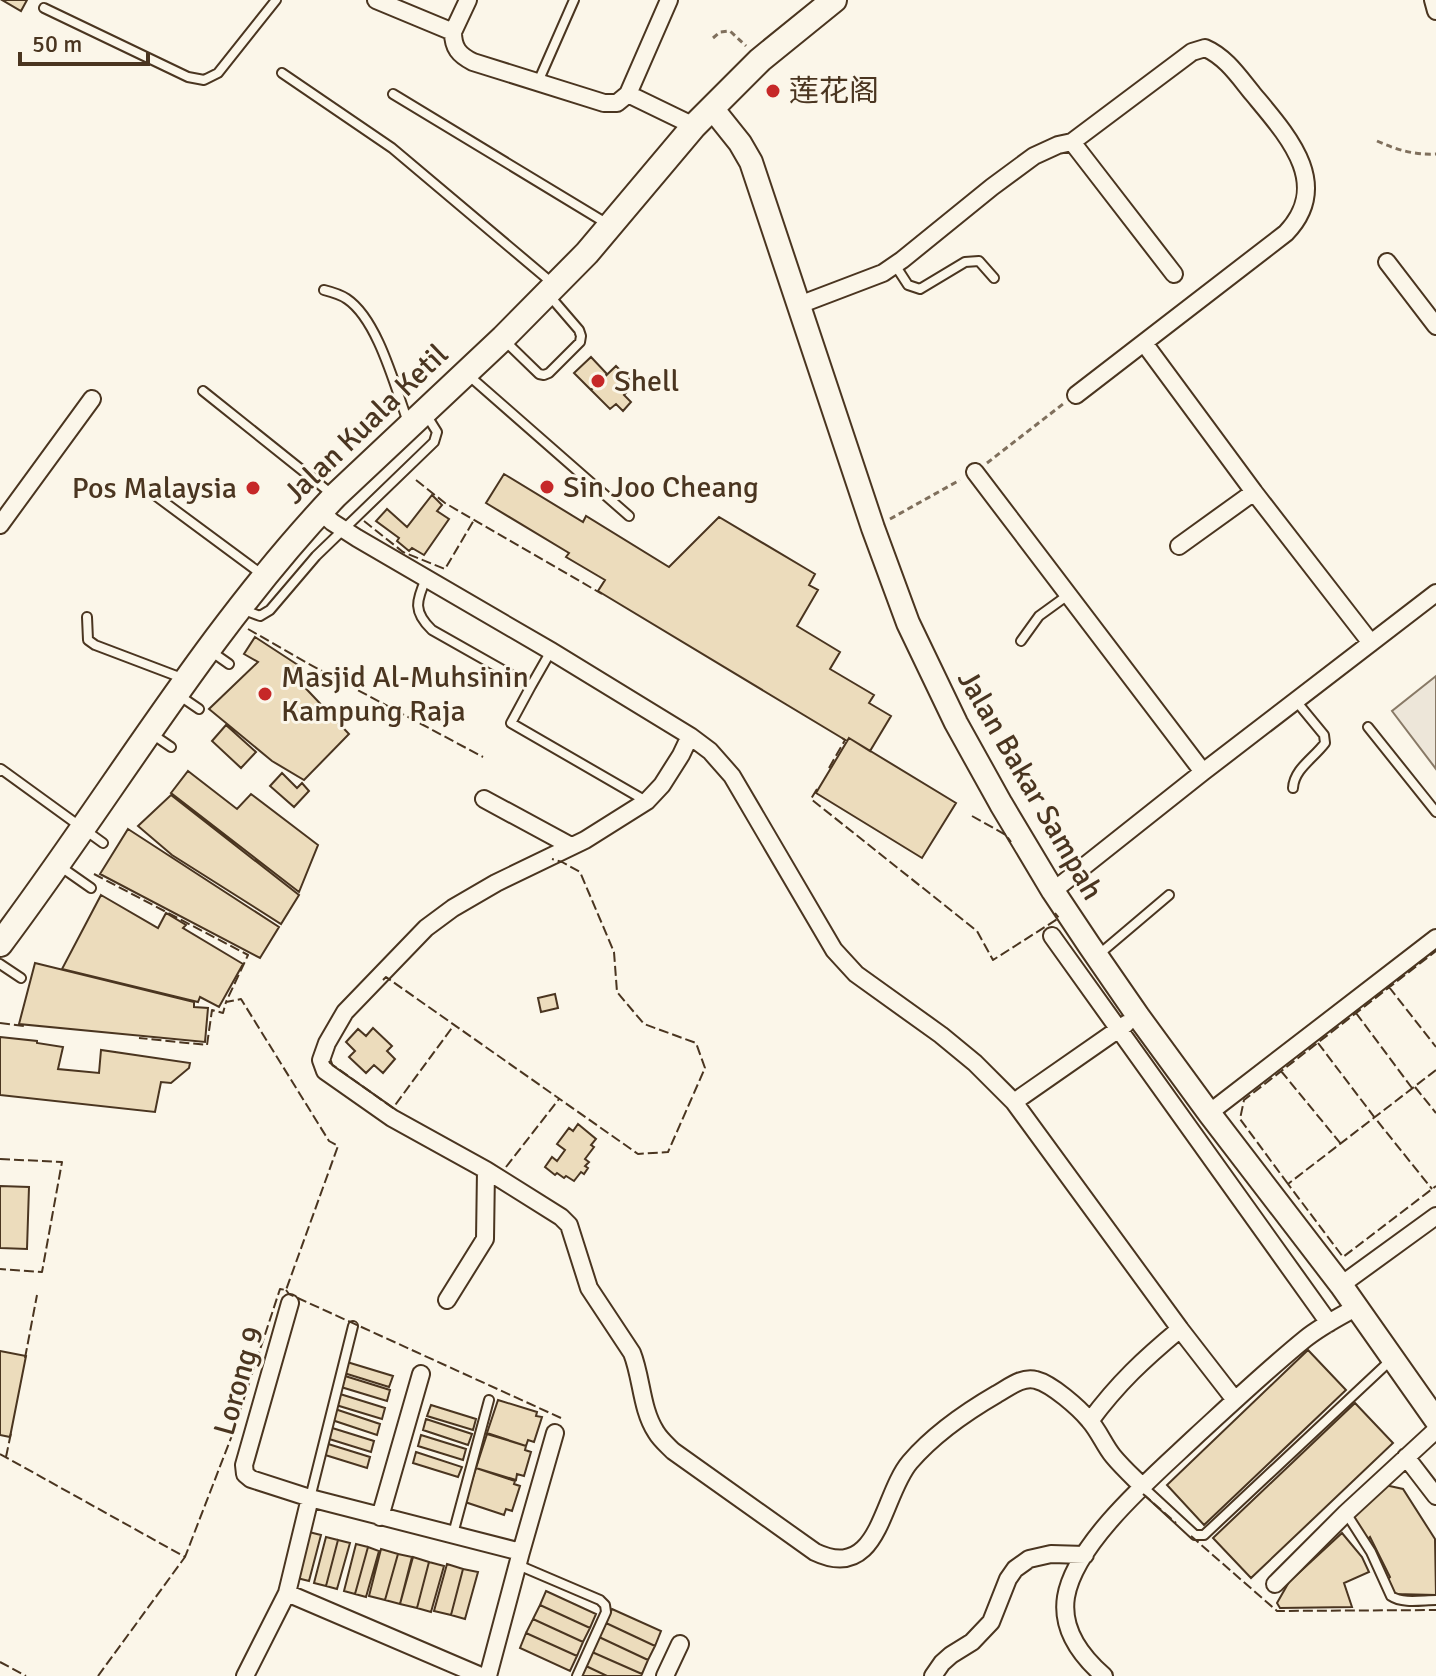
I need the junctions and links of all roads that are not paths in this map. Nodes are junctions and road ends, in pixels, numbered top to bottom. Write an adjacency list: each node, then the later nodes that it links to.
1 (276, 0): 8 (lane)
2 (376, 0): 10 (street)
3 (468, 0): 10 (street)
4 (574, 0): 12 (lane)
5 (669, 0): 14 (street)
6 (834, 0): 15 (main road, Jalan Kuala Ketil)
7 (1433, 0): 9 (street)
8 (44, 8)
9 (1436, 11)
10 (453, 32): 12 (street)
11 (282, 73): 24 (lane)
12 (538, 82): 14 (street)
13 (393, 94): 18 (lane)
14 (628, 94): 16 (street)
15 (712, 108): 16 (main road, Jalan Kuala Ketil); 25 (main road, Jalan Bakar Sampah)
16 (694, 126): 18 (main road, Jalan Kuala Ketil)
17 (1072, 142): 20 (street); 21 (street); 28 (street)
18 (611, 226): 24 (main road, Jalan Kuala Ketil)
19 (1387, 262): 26 (street)
20 (895, 265): 22 (lane); 25 (street)
21 (1174, 274)
22 (994, 278)
23 (324, 290): 33 (lane)
24 (551, 290): 27 (main road, Jalan Kuala Ketil); 27 (lane)
25 (799, 305): 74 (main road, Jalan Bakar Sampah)
26 (1436, 326)
27 (503, 338): 29 (main road, Jalan Kuala Ketil)
28 (1144, 343): 31 (street); 35 (street)
29 (466, 373): 33 (main road, Jalan Kuala Ketil); 38 (lane)
30 (203, 391): 37 (lane)
31 (1076, 395)
32 (92, 399): 39 (street)
33 (416, 419): 37 (main road, Jalan Kuala Ketil); 40 (lane)
34 (975, 472): 47 (street)
35 (1254, 492): 42 (street); 51 (street)
36 (156, 496): 44 (lane)
37 (328, 503): 40 (street); 41 (main road, Jalan Kuala Ketil)
38 (629, 516)
39 (0, 525)
40 (343, 530): 43 (lane); 45 (street)
41 (295, 538): 43 (lane); 44 (main road, Jalan Kuala Ketil)
42 (1179, 546)
43 (316, 556): 48 (lane)
44 (264, 576): 48 (main road, Jalan Kuala Ketil)
45 (426, 579): 53 (street); 56 (lane)
46 (1436, 593): 51 (street)
47 (1068, 595): 50 (lane); 64 (street)
48 (239, 607): 52 (main road, Jalan Kuala Ketil)
49 (87, 617): 55 (lane)
50 (1021, 641)
51 (1371, 643): 57 (street)
52 (208, 649): 54 (lane); 55 (main road, Jalan Kuala Ketil)
53 (551, 651): 56 (lane); 61 (street)
54 (229, 664)
55 (182, 686): 58 (lane); 60 (main road, Jalan Kuala Ketil)
56 (531, 686): 67 (lane)
57 (1296, 700): 64 (street); 65 (lane)
58 (199, 709)
59 (1368, 727): 68 (lane)
60 (150, 732): 62 (lane); 69 (main road, Jalan Kuala Ketil)
61 (690, 736): 67 (street); 84 (street)
62 (171, 747)
63 (0, 770): 69 (lane)
64 (1203, 772): 74 (street)
65 (1293, 788)
66 (484, 799): 71 (street)
67 (647, 801): 71 (street)
68 (1436, 812)
69 (81, 828): 70 (lane); 72 (main road, Jalan Kuala Ketil)
70 (103, 843)
71 (571, 846): 86 (street)
72 (57, 864): 73 (lane); 78 (main road, Jalan Kuala Ketil)
73 (91, 888)
74 (1053, 891): 79 (main road, Jalan Bakar Sampah)
75 (1169, 895): 79 (lane)
76 (1052, 936): 83 (street)
77 (1436, 938): 85 (street)
78 (0, 944)
79 (1096, 956): 82 (main road, Jalan Bakar Sampah)
80 (0, 964): 81 (lane)
81 (21, 978)
82 (1138, 1016): 83 (street); 85 (main road, Jalan Bakar Sampah)
83 (1119, 1029): 84 (street); 92 (street)
84 (1014, 1102): 94 (street)
85 (1209, 1113): 88 (main road, Jalan Bakar Sampah)
86 (486, 1170): 89 (street); 100 (street)
87 (1436, 1216): 88 (street)
88 (1341, 1285): 91 (main road, Jalan Bakar Sampah)
89 (447, 1300)
90 (290, 1303): 106 (street, Lorong 9)
91 (1357, 1307): 92 (street); 95 (main road, Jalan Bakar Sampah)
92 (1329, 1323): 98 (street)
93 (353, 1326): 106 (lane)
94 (1180, 1329): 98 (street); 100 (street)
95 (1393, 1358): 99 (main road, Jalan Bakar Sampah); 104 (lane)
96 (421, 1374): 108 (street)
97 (489, 1400): 109 (lane)
98 (1235, 1400): 104 (street)
99 (1436, 1420)
100 (1090, 1421): 104 (street)
101 (1436, 1430): 103 (street)
102 (555, 1433): 111 (street)
103 (1406, 1457): 105 (street); 107 (street)
104 (1143, 1487): 110 (street)
105 (1436, 1496)
106 (310, 1498): 108 (street); 113 (street)
107 (1346, 1513): 112 (street); 114 (lane)
108 (380, 1517): 109 (street)
109 (453, 1535): 111 (street)
110 (1085, 1555): 121 (street); 122 (street)
111 (520, 1559): 118 (street); 119 (lane)
112 (1275, 1584)
113 (287, 1593): 116 (street); 117 (street)
114 (1436, 1600)
115 (680, 1644): 120 (street)
116 (245, 1676)
117 (481, 1676)
118 (488, 1676)
119 (577, 1676)
120 (665, 1676)
121 (933, 1676)
122 (1104, 1676)

